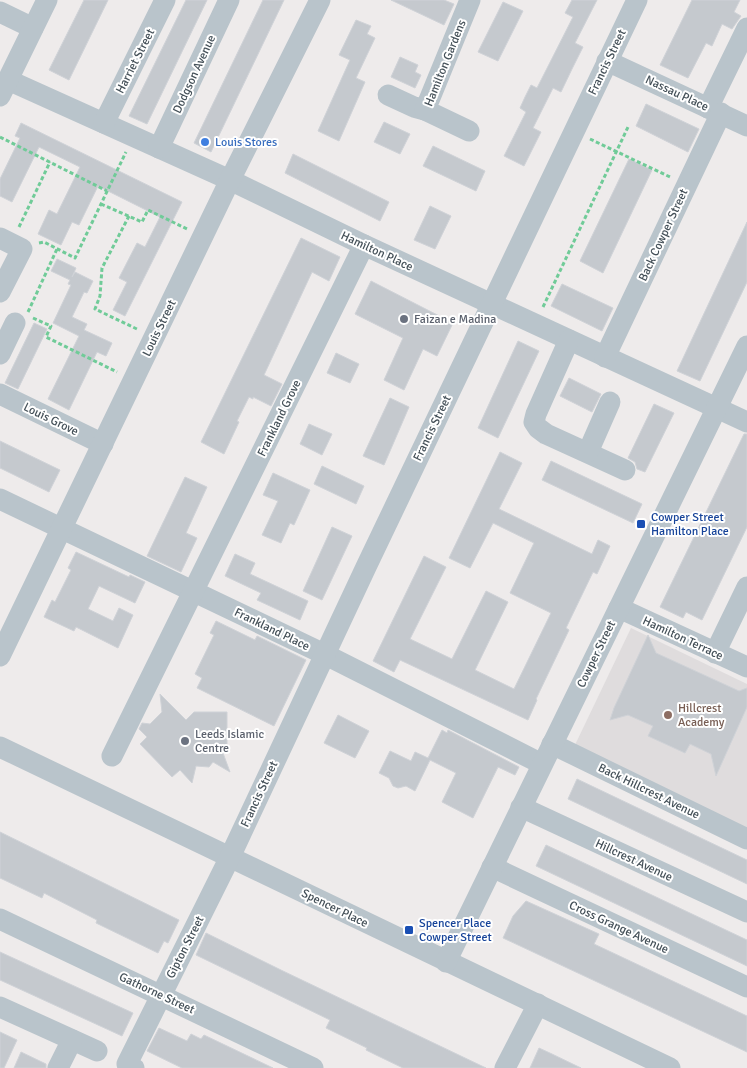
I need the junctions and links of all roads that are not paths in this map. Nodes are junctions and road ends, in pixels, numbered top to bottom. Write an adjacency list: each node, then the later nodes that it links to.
1 (47, 0): 8 (street)
2 (165, 0): 15 (street, Harriet Street)
3 (229, 0): 18 (street, Dodgson Avenue)
4 (320, 0): 19 (street, Louis Street)
5 (470, 0): 13 (street, Hamilton Gardens)
6 (637, 0): 10 (street, Francis Street)
7 (0, 12): 8 (street)
8 (33, 28): 11 (street)
9 (747, 28): 14 (street, Back Cowper Street)
10 (607, 61): 14 (street, Nassau Place); 23 (street, Francis Street)
11 (4, 88): 15 (street, Hamilton Place)
12 (388, 95): 13 (street)
13 (425, 110): 17 (street, Hamilton Gardens)
14 (714, 111): 16 (street, Nassau Place); 28 (street, Back Cowper Street)
15 (104, 123): 18 (street, Hamilton Place)
16 (747, 126)
17 (469, 130)
18 (159, 148): 19 (street, Hamilton Place)
19 (230, 180): 21 (street, Hamilton Place); 33 (street, Louis Street)
20 (11, 243): 22 (street)
21 (364, 246): 23 (street, Hamilton Place); 39 (street, Frankland Grove)
22 (0, 292)
23 (491, 304): 25 (street, Hamilton Place); 42 (street, Francis Street)
24 (20, 317): 27 (street)
25 (569, 340): 28 (street, Hamilton Place); 34 (street)
26 (747, 346): 31 (street, Cowper Street)
27 (0, 354)
28 (605, 357): 31 (street, Hamilton Place)
29 (0, 394): 33 (street, Louis Grove)
30 (610, 402): 34 (street)
31 (717, 408): 32 (street, Hamilton Place); 40 (street, Cowper Street)
32 (747, 422)
33 (103, 444): 37 (street, Louis Street)
34 (588, 452): 35 (street)
35 (625, 470)
36 (0, 499): 37 (street, Frankland Place)
37 (62, 529): 39 (street, Frankland Place); 43 (street, Louis Street)
38 (747, 587): 41 (street)
39 (195, 591): 42 (street, Frankland Place); 47 (street, Frankland Grove)
40 (618, 608): 41 (street, Hamilton Terrace); 45 (street, Cowper Street)
41 (715, 653): 44 (street, Hamilton Terrace)
42 (324, 654): 48 (street, Frankland Place); 51 (street, Francis Street)
43 (0, 656)
44 (747, 668)
45 (552, 744): 48 (street, Cowper Street); 50 (street, Back Hillcrest Avenue)
46 (0, 747): 51 (street, Spencer Place)
47 (112, 756)
48 (542, 764): 49 (street, Cowper Street)
49 (521, 807): 52 (street, Cowper Street); 53 (street, Hillcrest Avenue)
50 (747, 839)
51 (230, 857): 55 (street, Spencer Place); 57 (street, Gipton Street)
52 (492, 867): 55 (street, Cowper Street); 56 (street, Cross Grange Avenue)
53 (747, 912)
54 (0, 919): 57 (street, Gathorne Street)
55 (446, 962): 58 (street, Spencer Place)
56 (747, 987)
57 (160, 995): 62 (street, Gipton Street); 64 (street, Gathorne Street)
58 (538, 1004): 65 (street); 66 (street, Spencer Place)
59 (0, 1007): 60 (street)
60 (72, 1040): 61 (street); 63 (street)
61 (97, 1051)
62 (131, 1066)
63 (58, 1068)
64 (313, 1068)
65 (505, 1068)
66 (670, 1068)

